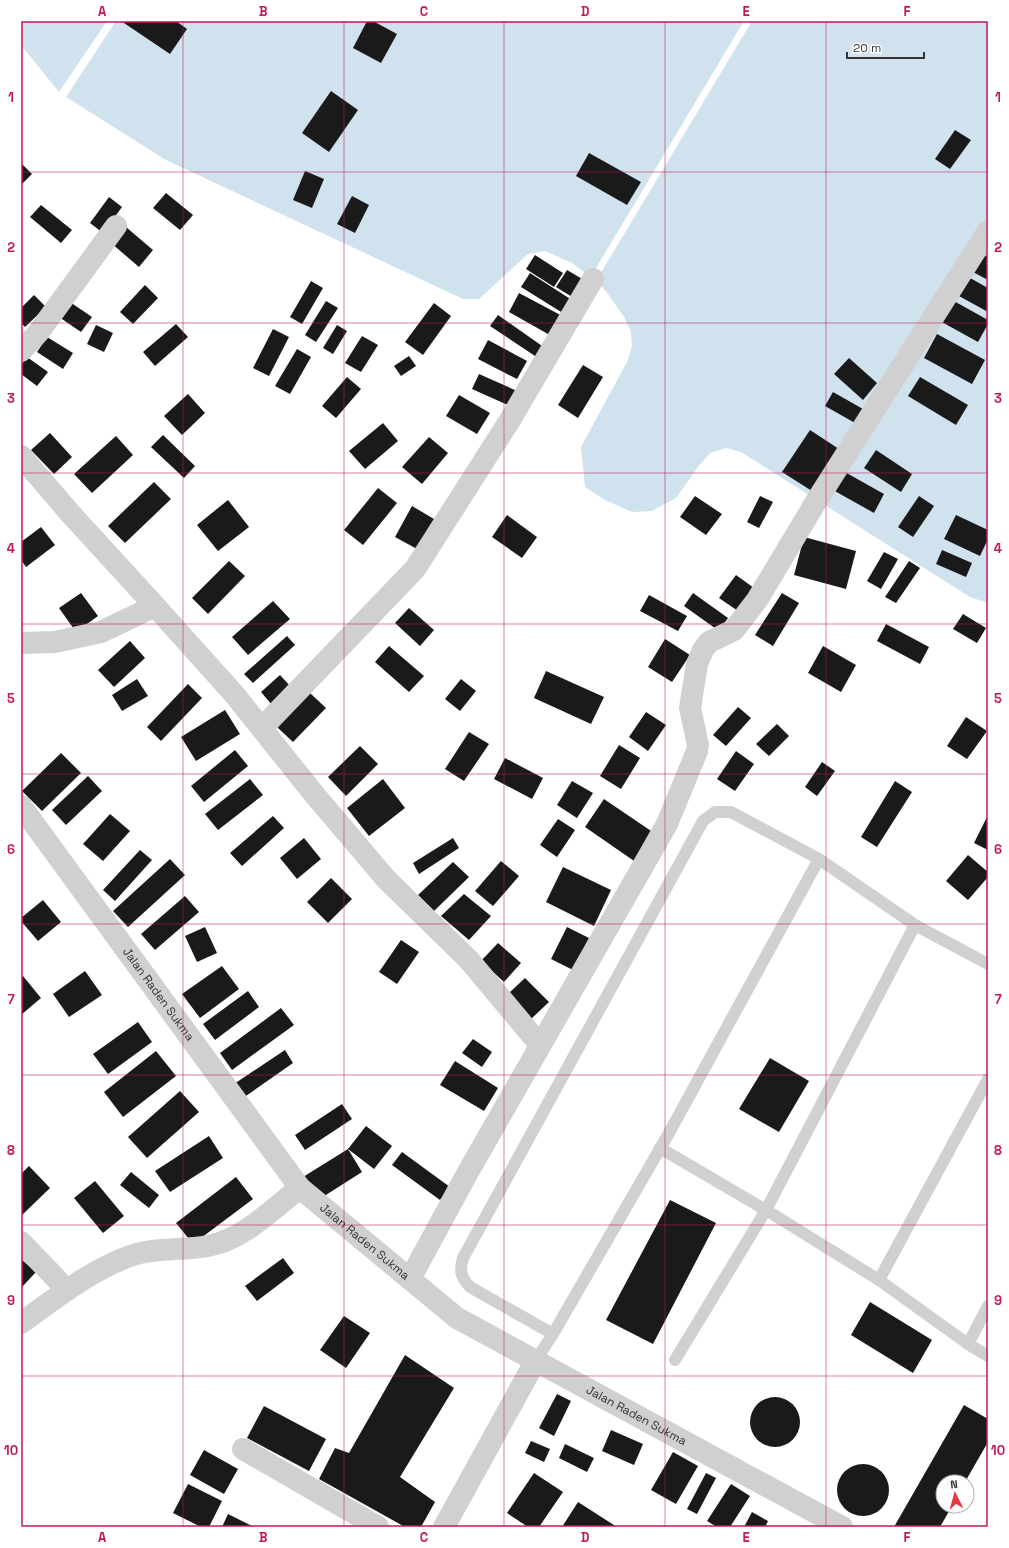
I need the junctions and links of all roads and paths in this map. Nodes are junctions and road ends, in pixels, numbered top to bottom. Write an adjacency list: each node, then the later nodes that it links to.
1 (116, 226): 4 (street)
2 (988, 231): 13 (street)
3 (593, 279): 8 (street)
4 (21, 351)
5 (21, 456): 6 (street)
6 (155, 606): 7 (street); 8 (street)
7 (21, 643)
8 (262, 728): 13 (street)
9 (23, 812): 16 (street, Jalan Raden Sukma)
10 (819, 859): 11 (lane); 15 (lane); 24 (lane)
11 (915, 925): 12 (lane); 17 (lane)
12 (988, 964)
13 (540, 1045): 19 (street)
14 (988, 1079): 20 (lane)
15 (660, 1148): 17 (lane); 24 (lane)
16 (300, 1188): 19 (street, Jalan Raden Sukma); 21 (street)
17 (766, 1210): 20 (lane); 28 (lane)
18 (21, 1242): 21 (street)
19 (410, 1279): 27 (street, Jalan Raden Sukma)
20 (879, 1280): 25 (lane)
21 (67, 1290): 23 (street)
22 (988, 1306): 25 (lane)
23 (21, 1323)
24 (553, 1334): 27 (lane)
25 (968, 1344): 26 (lane)
26 (988, 1356)
27 (536, 1360): 31 (street); 32 (street, Jalan Raden Sukma)
28 (676, 1360)
29 (243, 1449): 30 (street)
30 (378, 1527)
31 (444, 1527)
32 (842, 1527)

